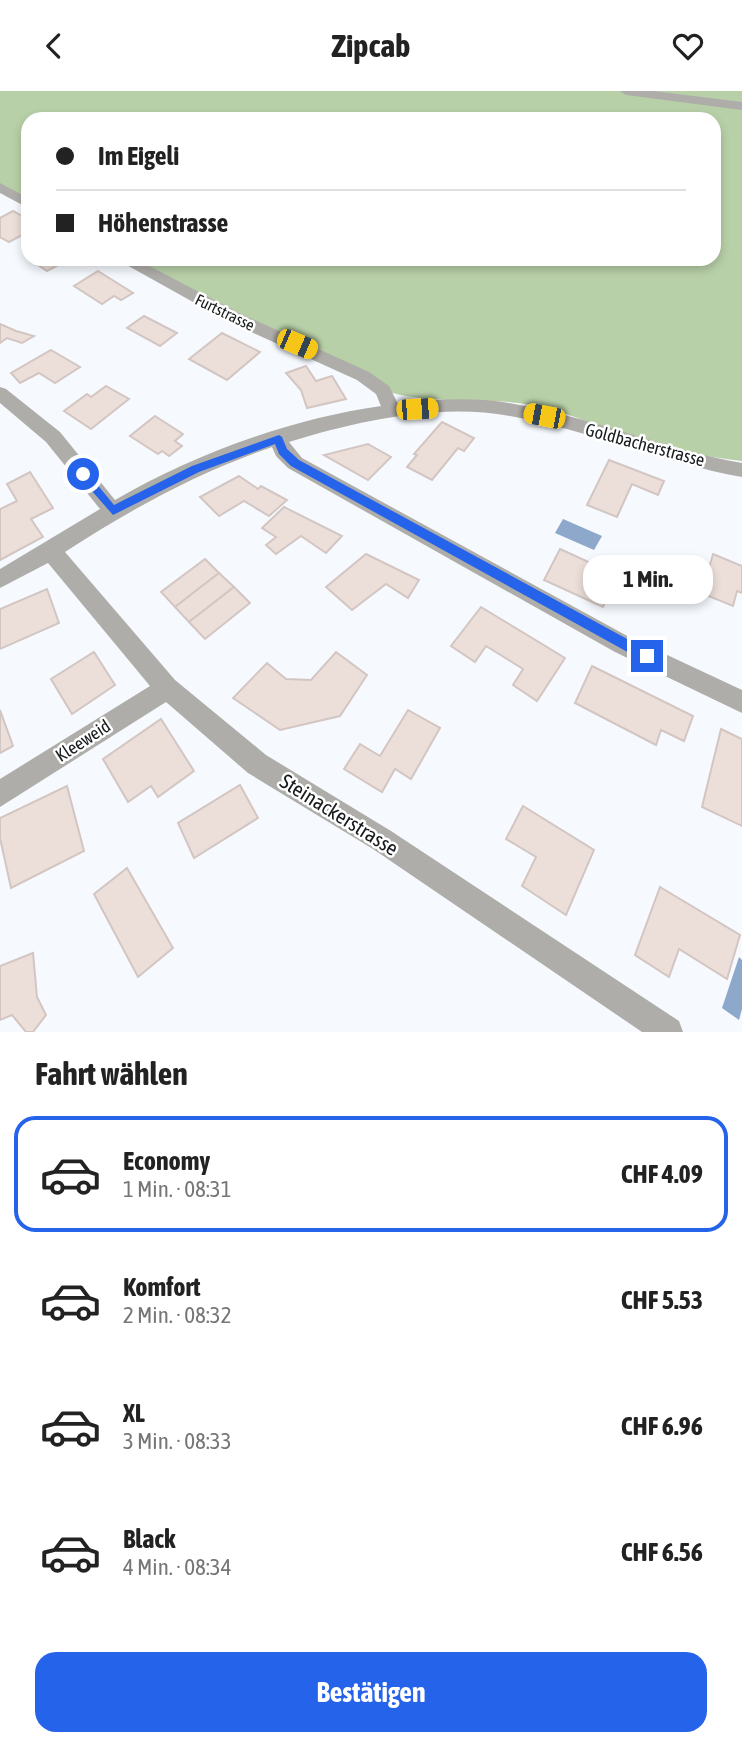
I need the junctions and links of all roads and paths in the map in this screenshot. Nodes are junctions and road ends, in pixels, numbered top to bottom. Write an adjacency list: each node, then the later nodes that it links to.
1 (626, 91): 2 (street)
2 (742, 106)
3 (0, 187): 4 (street)
4 (21, 200)
5 (137, 266): 7 (street, Furtstrasse)
6 (0, 393): 10 (street)
7 (391, 410): 8 (street, Goldbacherstrasse); 9 (street, Goldbacherstrasse)
8 (279, 439): 10 (street, Goldbacherstrasse); 14 (street)
9 (742, 470)
10 (113, 510): 11 (street, Goldbacherstrasse)
11 (51, 551): 12 (street, Goldbacherstrasse); 13 (street, Steinackerstrasse)
12 (0, 579)
13 (167, 688): 15 (street, Kleeweid); 16 (street, Steinackerstrasse)
14 (742, 702)
15 (0, 794)
16 (668, 1032)

